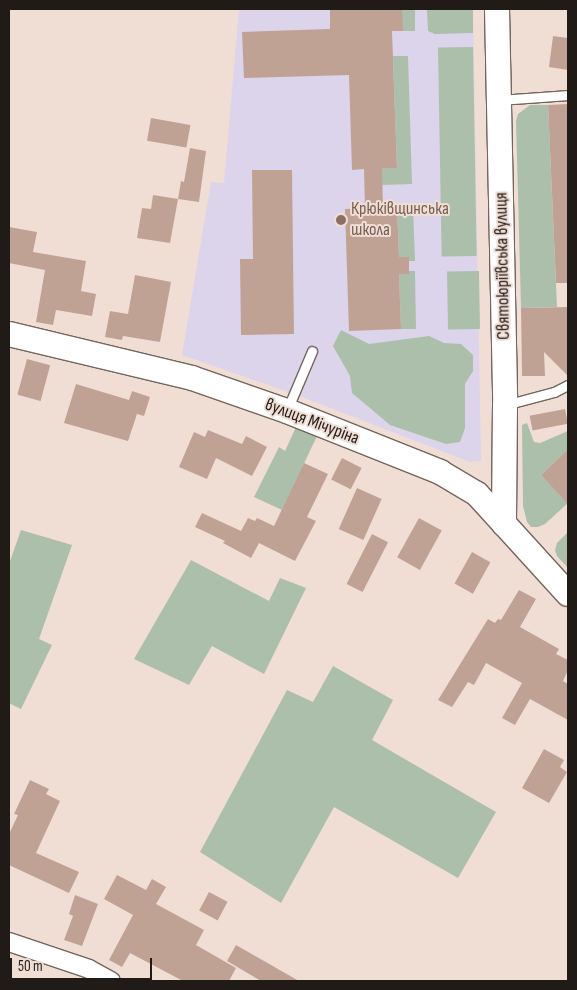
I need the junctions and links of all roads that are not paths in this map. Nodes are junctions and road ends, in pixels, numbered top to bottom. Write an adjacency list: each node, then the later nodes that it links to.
1 (497, 9): 3 (street, Святоюріївська вулиця)
2 (568, 95): 3 (lane)
3 (500, 100): 7 (street, Святоюріївська вулиця)
4 (9, 334): 8 (street, вулиця Мічуріна)
5 (312, 352): 8 (lane)
6 (568, 385): 7 (lane)
7 (505, 405): 9 (street, Святоюріївська вулиця)
8 (287, 410): 9 (street, вулиця Мічуріна)
9 (504, 524): 10 (street, вулиця Мічуріна)
10 (568, 594)
11 (9, 942): 12 (street)
12 (111, 981)

